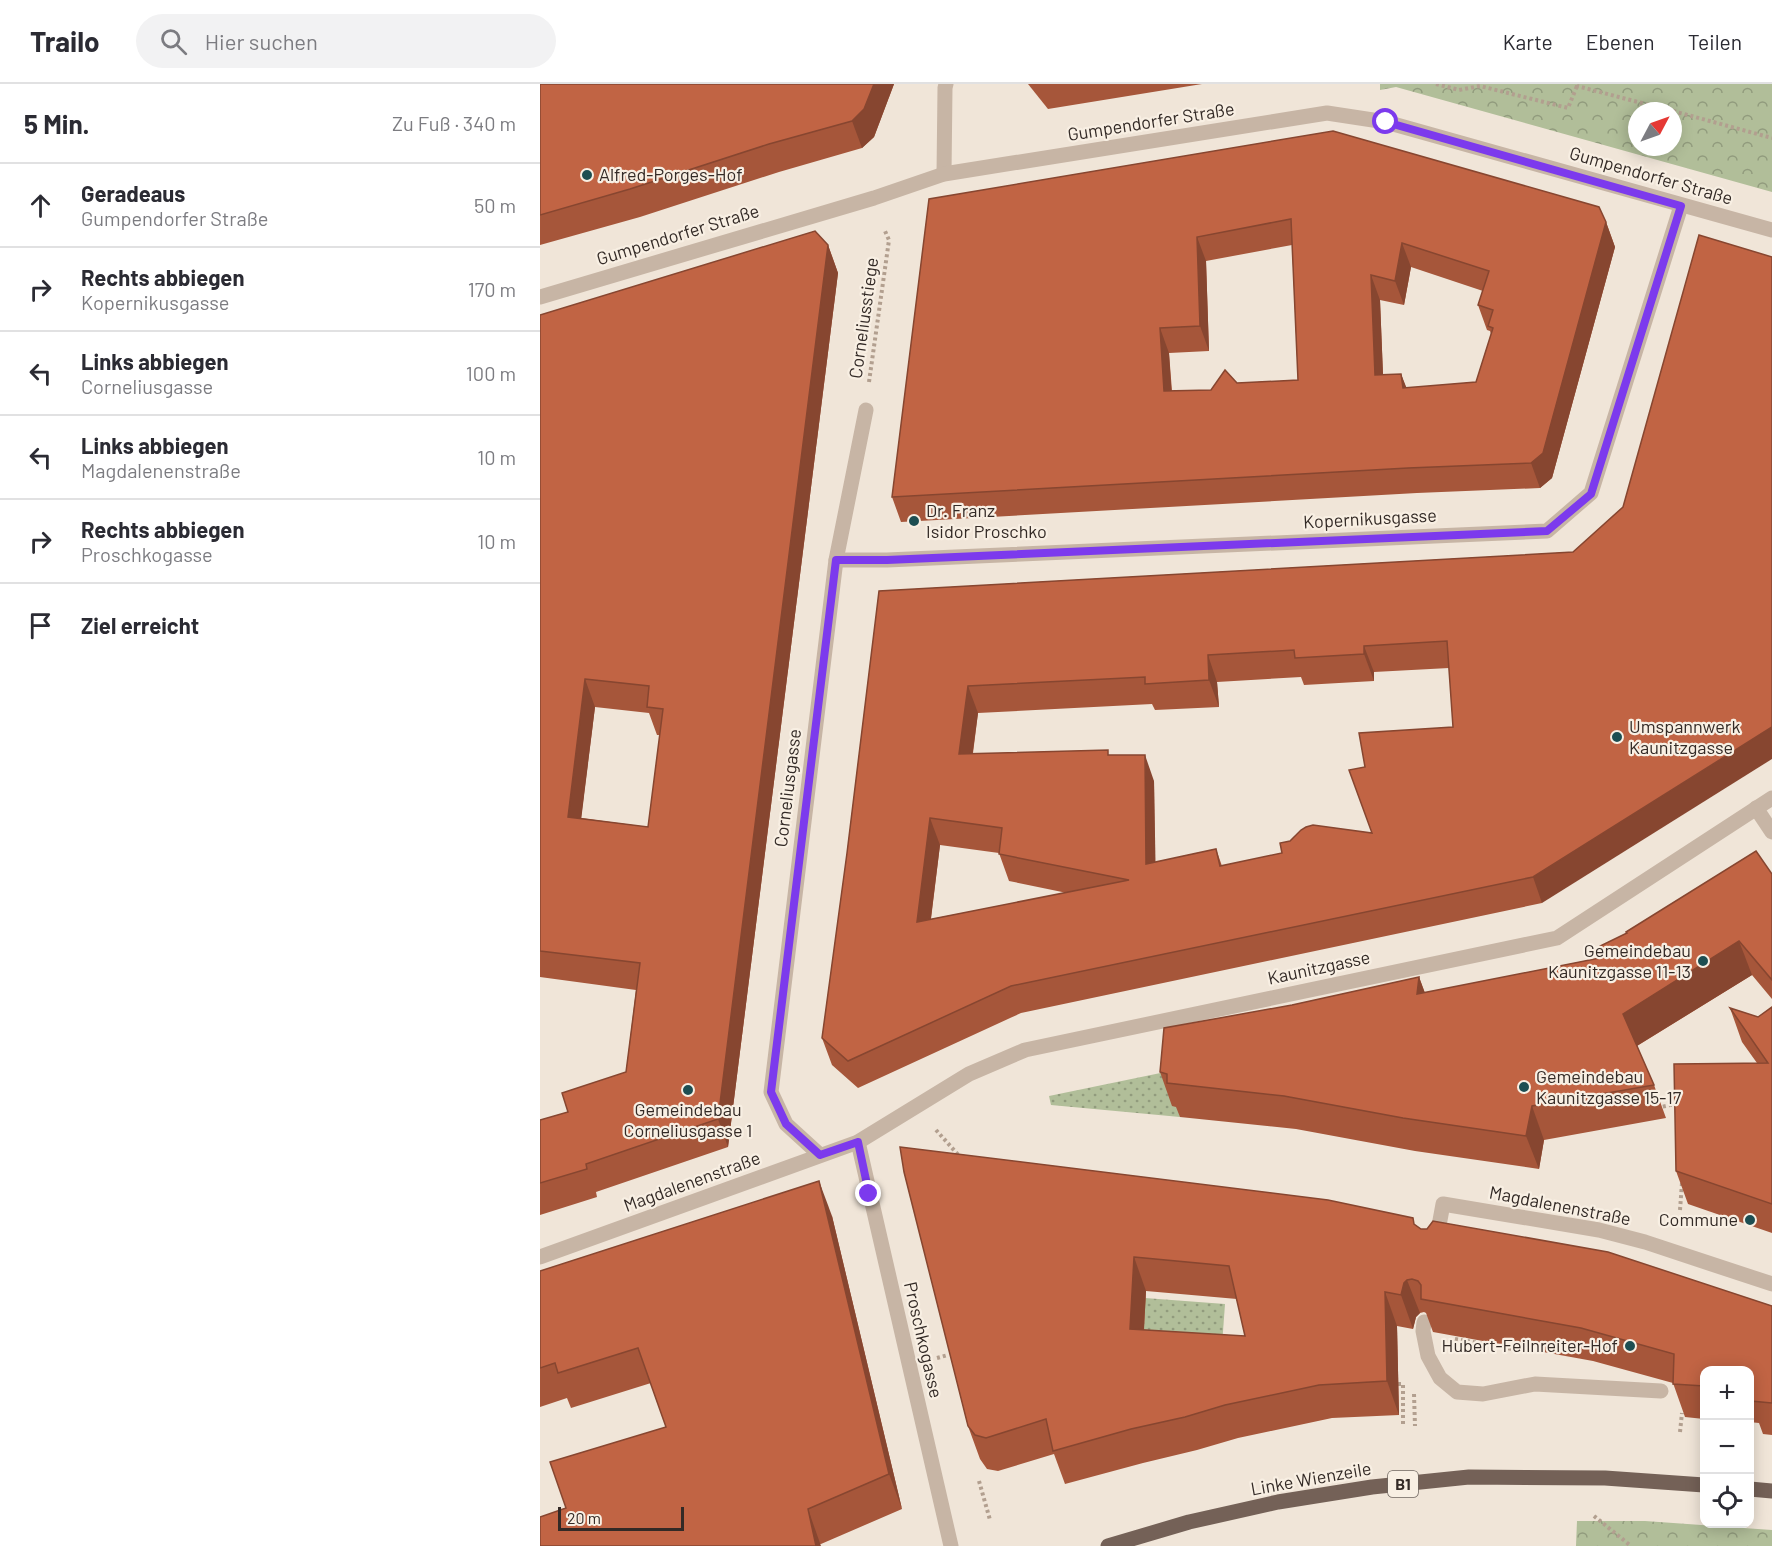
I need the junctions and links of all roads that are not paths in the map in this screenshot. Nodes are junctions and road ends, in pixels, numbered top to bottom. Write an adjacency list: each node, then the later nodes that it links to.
1 (946, 84): 2 (street)
2 (944, 174): 3 (street, Gumpendorfer Straße); 5 (street, Gumpendorfer Straße)
3 (1681, 206): 4 (street, Gumpendorfer Straße); 7 (street, Kopernikusgasse)
4 (1772, 230)
5 (540, 297)
6 (866, 410): 7 (street, Corneliusgasse)
7 (836, 560): 12 (street, Corneliusgasse)
8 (1772, 798): 9 (street, Kaunitzgasse)
9 (1756, 808): 10 (street); 11 (street, Kaunitzgasse)
10 (1772, 832)
11 (858, 1142): 12 (street, Magdalenenstraße); 21 (street, Proschkogasse)
12 (820, 1155): 14 (street, Magdalenenstraße)
13 (1435, 1253): 15 (street, Magdalenenstraße)
14 (540, 1257)
15 (1772, 1284)
16 (1424, 1322): 17 (street)
17 (1661, 1391)
18 (1700, 1485): 22 (main road, Linke Wienzeile / B1)
19 (1754, 1489): 20 (main road)
20 (1772, 1491)
21 (951, 1546)
22 (1108, 1546)

